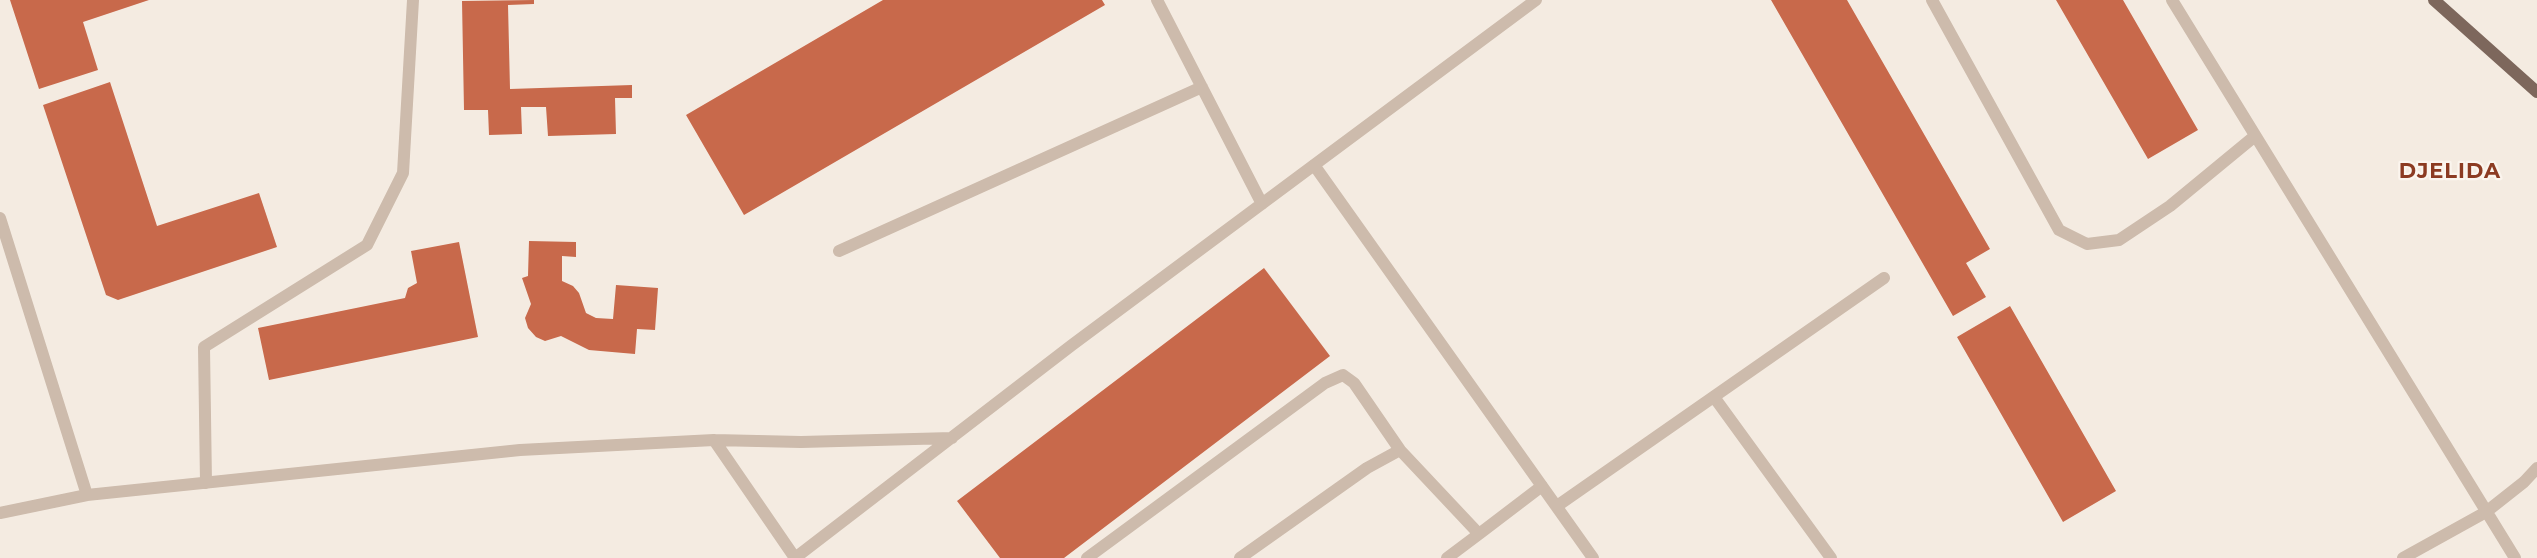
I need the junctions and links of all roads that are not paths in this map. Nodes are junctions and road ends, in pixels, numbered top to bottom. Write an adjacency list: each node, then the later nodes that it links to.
1 (413, 0): 20 (street)
2 (1157, 0): 7 (street)
3 (1536, 0): 10 (street)
4 (1932, 0): 9 (street)
5 (2172, 0): 9 (street)
6 (2434, 0): 8 (main road)
7 (1202, 87): 11 (street); 13 (street)
8 (2537, 92)
9 (2255, 136): 24 (street)
10 (1314, 165): 11 (street); 21 (street)
11 (1262, 204): 16 (street)
12 (0, 218): 22 (street)
13 (838, 252)
14 (1884, 278): 15 (street)
15 (1714, 397): 23 (street); 32 (street)
16 (952, 438): 17 (street); 27 (street)
17 (714, 440): 20 (street); 27 (street)
18 (1400, 450): 26 (street); 28 (street); 29 (street)
19 (2537, 468): 24 (street)
20 (206, 483): 22 (street)
21 (1542, 486): 23 (street); 26 (street)
22 (87, 495): 25 (street)
23 (1557, 506): 31 (street)
24 (2486, 512): 33 (street); 34 (street)
25 (0, 513)
26 (1478, 534): 30 (street)
27 (795, 558)
28 (1087, 558)
29 (1240, 558)
30 (1447, 558)
31 (1593, 558)
32 (1831, 558)
33 (2403, 558)
34 (2515, 558)

